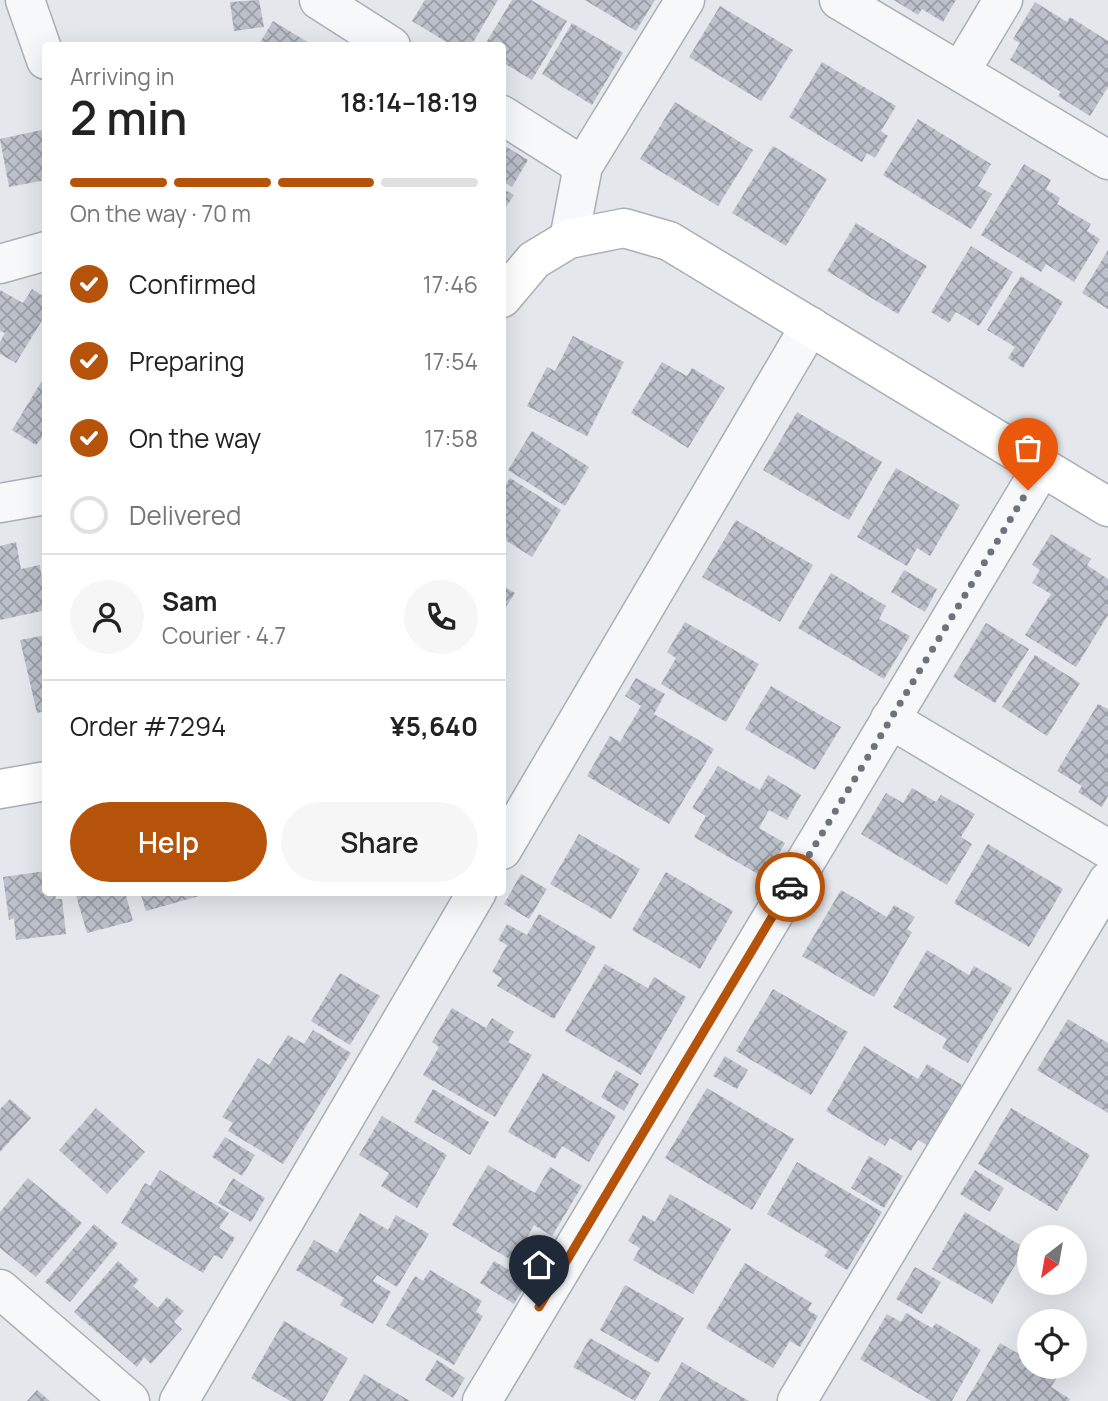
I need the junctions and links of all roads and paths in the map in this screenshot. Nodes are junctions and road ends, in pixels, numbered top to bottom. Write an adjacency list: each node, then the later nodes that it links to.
1 (25, 0): 7 (street)
2 (319, 0): 6 (street)
3 (685, 0): 11 (street)
4 (839, 0): 8 (street)
5 (1003, 0): 8 (street)
6 (385, 42)
7 (42, 49)
8 (960, 72): 10 (street)
9 (506, 118): 11 (street)
10 (1108, 160)
11 (583, 166): 12 (street)
12 (569, 239): 15 (street); 16 (street)
13 (42, 252): 14 (street)
14 (0, 264)
15 (506, 293)
16 (810, 326): 17 (street); 24 (street)
17 (1042, 467): 20 (street); 21 (street)
18 (42, 496): 19 (street)
19 (0, 503)
20 (1108, 507)
21 (891, 719): 25 (street); 31 (street)
22 (42, 782): 23 (street)
23 (0, 789)
24 (506, 843)
25 (1108, 849)
26 (1108, 880): 32 (street)
27 (475, 896): 30 (street)
28 (0, 1289): 29 (street)
29 (130, 1401)
30 (179, 1401)
31 (482, 1401)
32 (797, 1401)

